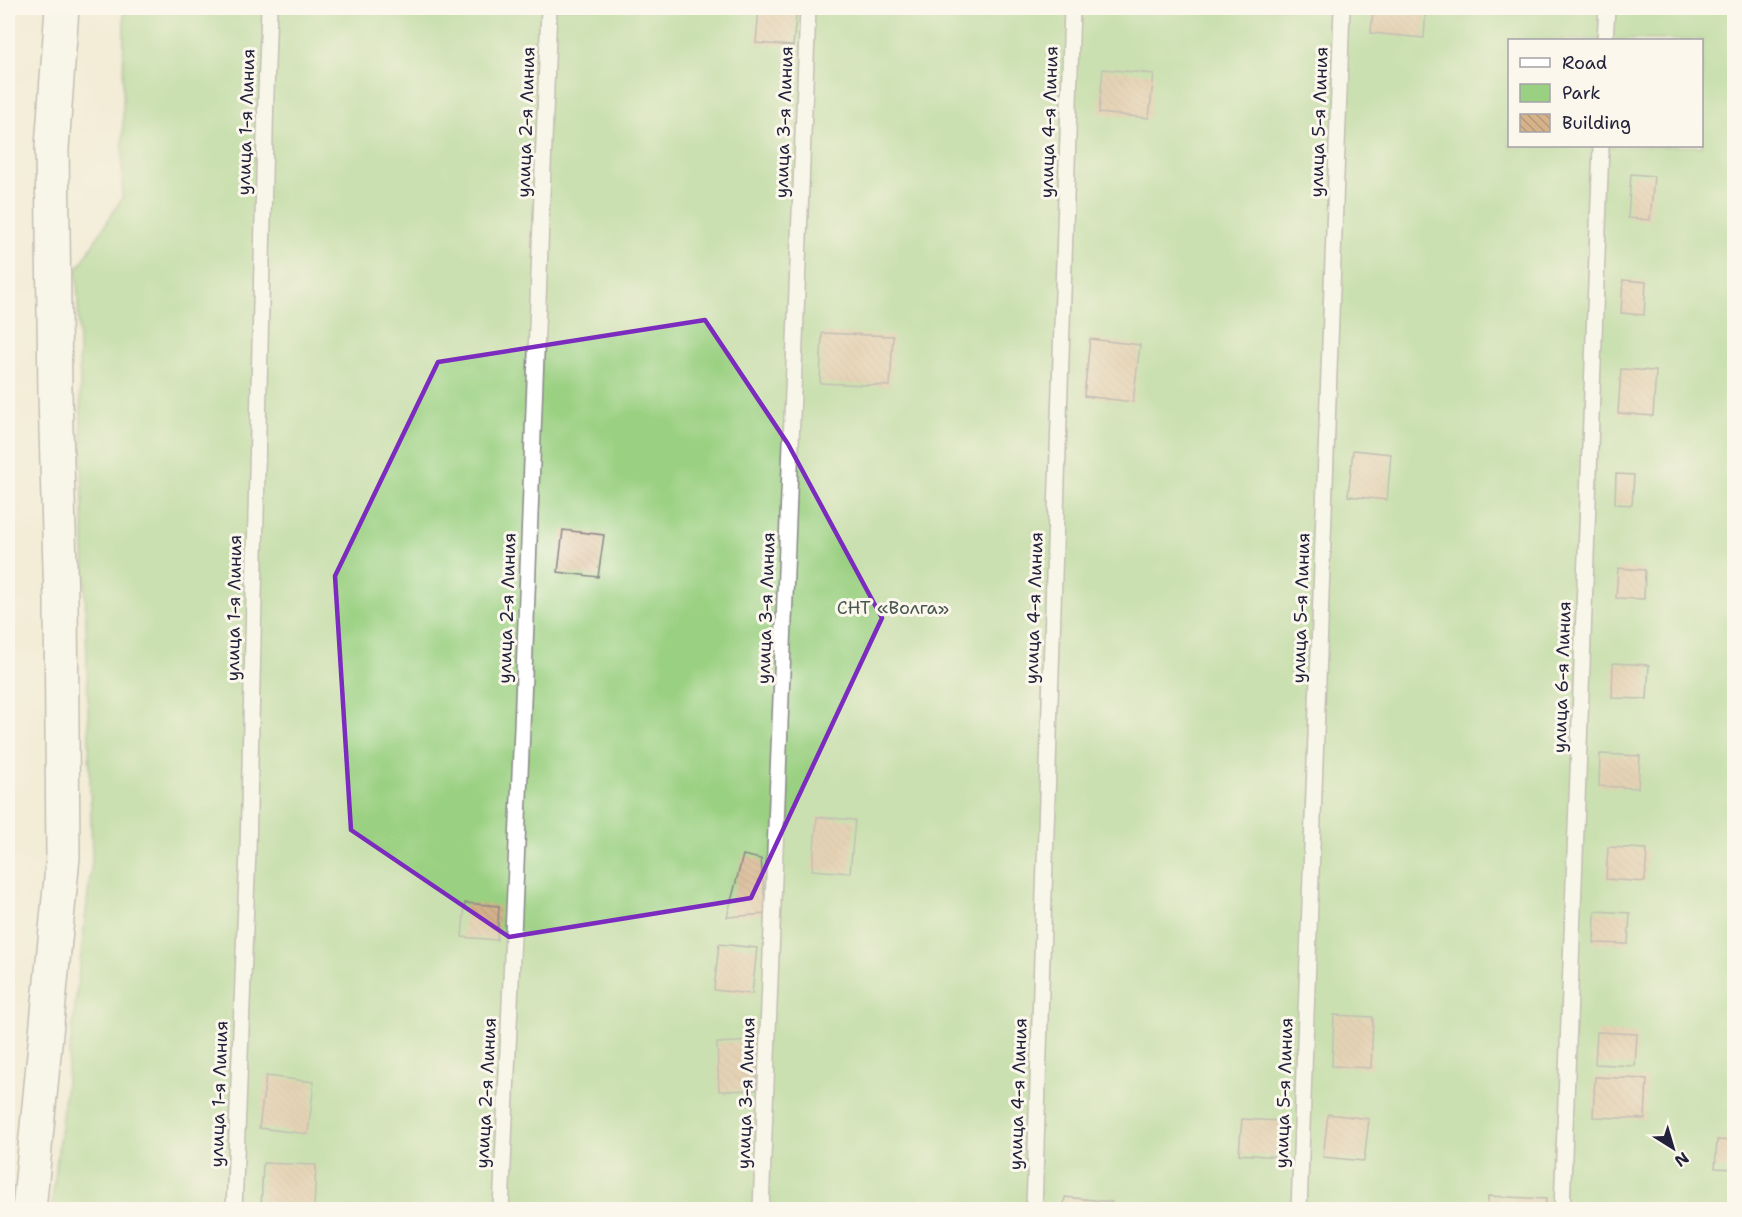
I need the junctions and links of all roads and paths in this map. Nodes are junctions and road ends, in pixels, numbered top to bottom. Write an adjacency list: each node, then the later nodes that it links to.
1 (62, 8): 10 (street)
2 (269, 8): 11 (lane, улица 1-я Линия)
3 (549, 8): 12 (lane, улица 2-я Линия)
4 (807, 8): 13 (lane, улица 3-я Линия)
5 (1072, 8): 14 (lane, улица 4-я Линия)
6 (1342, 8): 15 (lane, улица 5-я Линия)
7 (1607, 8): 8 (lane)
8 (1605, 39)
9 (1601, 147): 16 (lane, улица 6-я Линия)
10 (29, 1209)
11 (234, 1209)
12 (501, 1209)
13 (761, 1209)
14 (1034, 1209)
15 (1299, 1209)
16 (1562, 1209)

